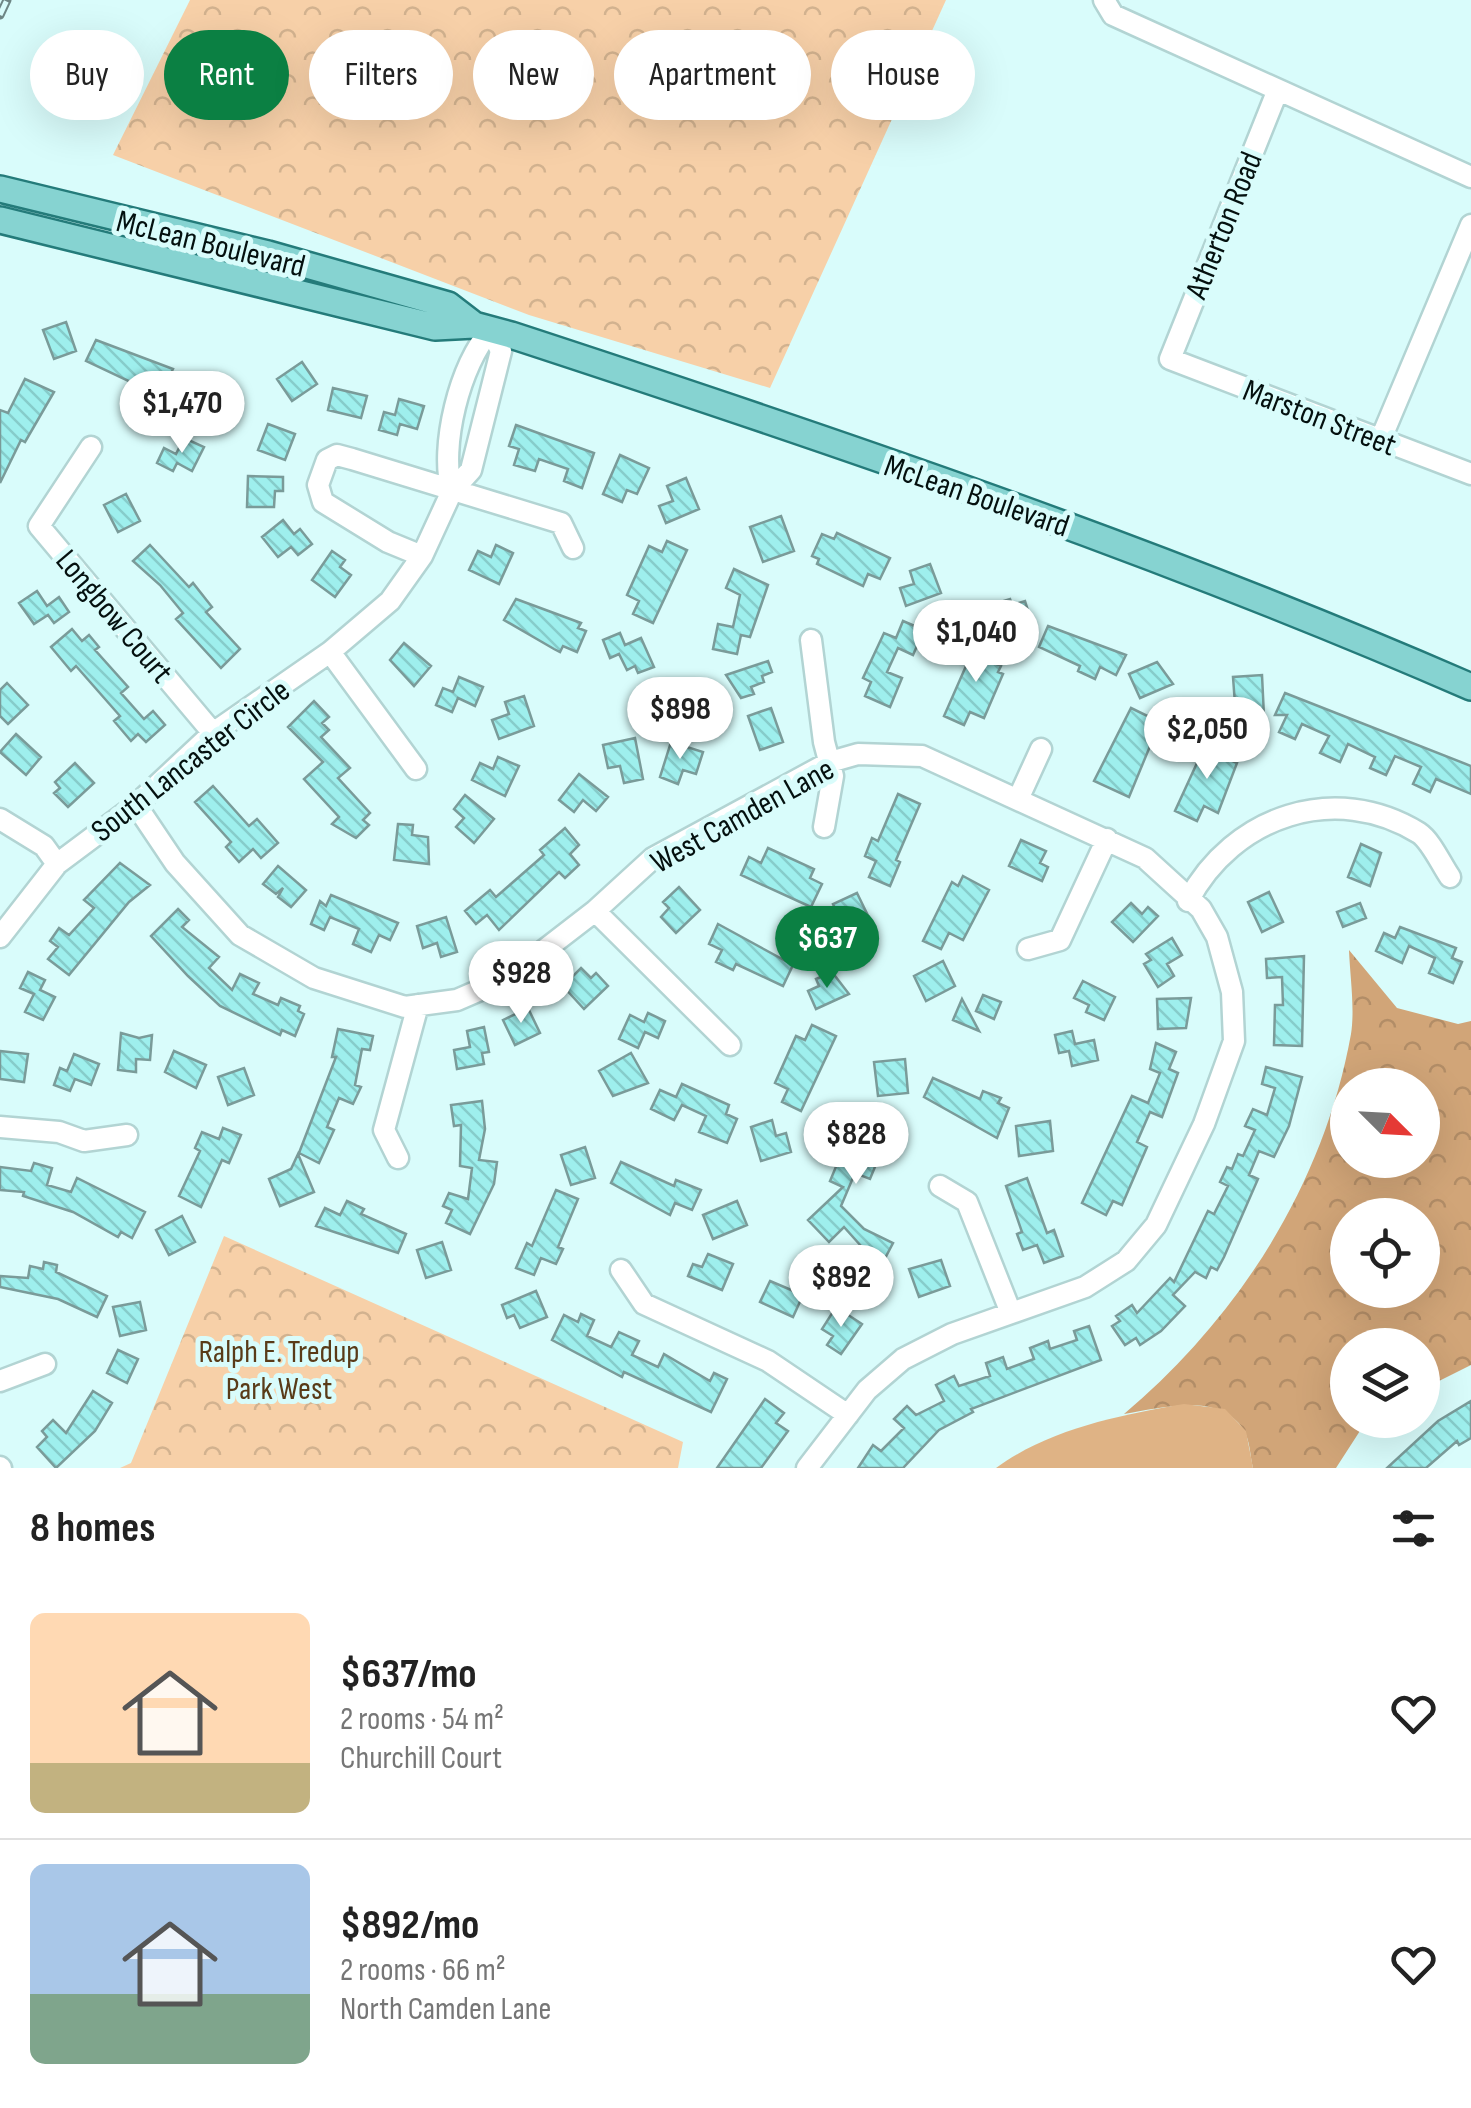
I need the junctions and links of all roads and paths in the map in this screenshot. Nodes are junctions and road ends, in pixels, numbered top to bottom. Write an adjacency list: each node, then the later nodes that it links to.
1 (1104, 0): 2 (street)
2 (1277, 92): 3 (street); 8 (street, Atherton Road)
3 (1471, 177)
4 (0, 189): 7 (main road, McLean Boulevard)
5 (0, 220): 7 (main road, McLean Boulevard)
6 (1471, 225): 9 (street)
7 (483, 327): 12 (street, South Lancaster Circle); 12 (street, South Lancaster Circle); 17 (main road, McLean Boulevard)
8 (1170, 358): 9 (street, Marston Street)
9 (1380, 440): 11 (street, Marston Street)
10 (91, 448): 18 (street, Longbow Court)
11 (1471, 474)
12 (452, 491): 13 (street); 14 (street, South Lancaster Circle); 14 (street)
13 (573, 548)
14 (422, 556): 16 (street, South Lancaster Circle)
15 (812, 640): 20 (street)
16 (330, 652): 18 (street, South Lancaster Circle); 21 (street)
17 (1471, 687)
18 (213, 733): 23 (street, South Lancaster Circle)
19 (1041, 748): 22 (street)
20 (830, 762): 22 (street, West Camden Lane); 25 (street); 30 (street, West Camden Lane)
21 (416, 769)
22 (1019, 797): 26 (street, West Camden Lane)
23 (136, 806): 27 (street, South Lancaster Circle); 33 (street, West Camden Lane)
24 (0, 819): 27 (street)
25 (824, 827)
26 (1107, 840): 29 (street, West Camden Lane); 32 (street)
27 (56, 864): 31 (street, South Lancaster Circle)
28 (1450, 876): 29 (street)
29 (1188, 901): 40 (street, West Camden Lane)
30 (595, 912): 33 (street, West Camden Lane); 34 (street)
31 (0, 938)
32 (1028, 949)
33 (418, 1005): 37 (street)
34 (730, 1046)
35 (0, 1127): 36 (street)
36 (127, 1134)
37 (398, 1158)
38 (940, 1186): 40 (street)
39 (621, 1270): 43 (street)
40 (1010, 1313): 43 (street, West Camden Lane)
41 (45, 1364): 42 (street)
42 (0, 1381)
43 (848, 1414): 44 (street, West Camden Lane)
44 (807, 1468)

